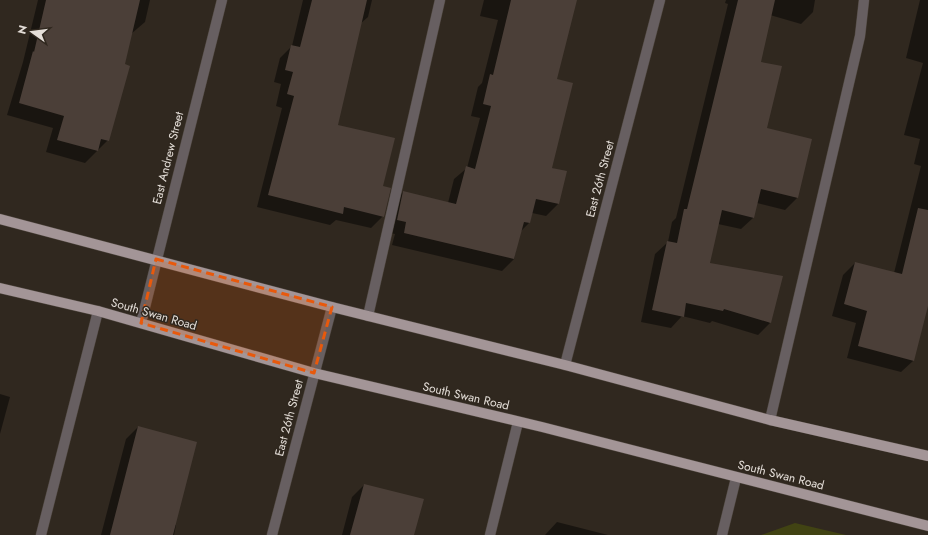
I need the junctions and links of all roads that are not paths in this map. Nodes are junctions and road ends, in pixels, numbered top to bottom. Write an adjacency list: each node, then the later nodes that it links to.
1 (222, 0): 6 (street, East Andrew Street)
2 (440, 0): 10 (street)
3 (660, 0): 12 (street, East 26th Street)
4 (864, 0): 14 (street)
5 (0, 219): 6 (main road)
6 (156, 259): 8 (main road); 11 (street, East Andrew Street)
7 (0, 288): 9 (main road, South Swan Road)
8 (332, 307): 10 (main road); 13 (street, East 26th Street)
9 (98, 311): 11 (main road, South Swan Road); 19 (street)
10 (368, 316): 12 (main road)
11 (141, 324): 13 (main road, South Swan Road)
12 (565, 365): 14 (main road)
13 (314, 373): 15 (main road, South Swan Road); 20 (street, East 26th Street)
14 (770, 420): 16 (main road)
15 (518, 422): 17 (main road, South Swan Road); 21 (street)
16 (928, 456)
17 (736, 478): 18 (main road, South Swan Road); 22 (street)
18 (928, 526)
19 (41, 535)
20 (272, 535)
21 (490, 535)
22 (722, 535)

